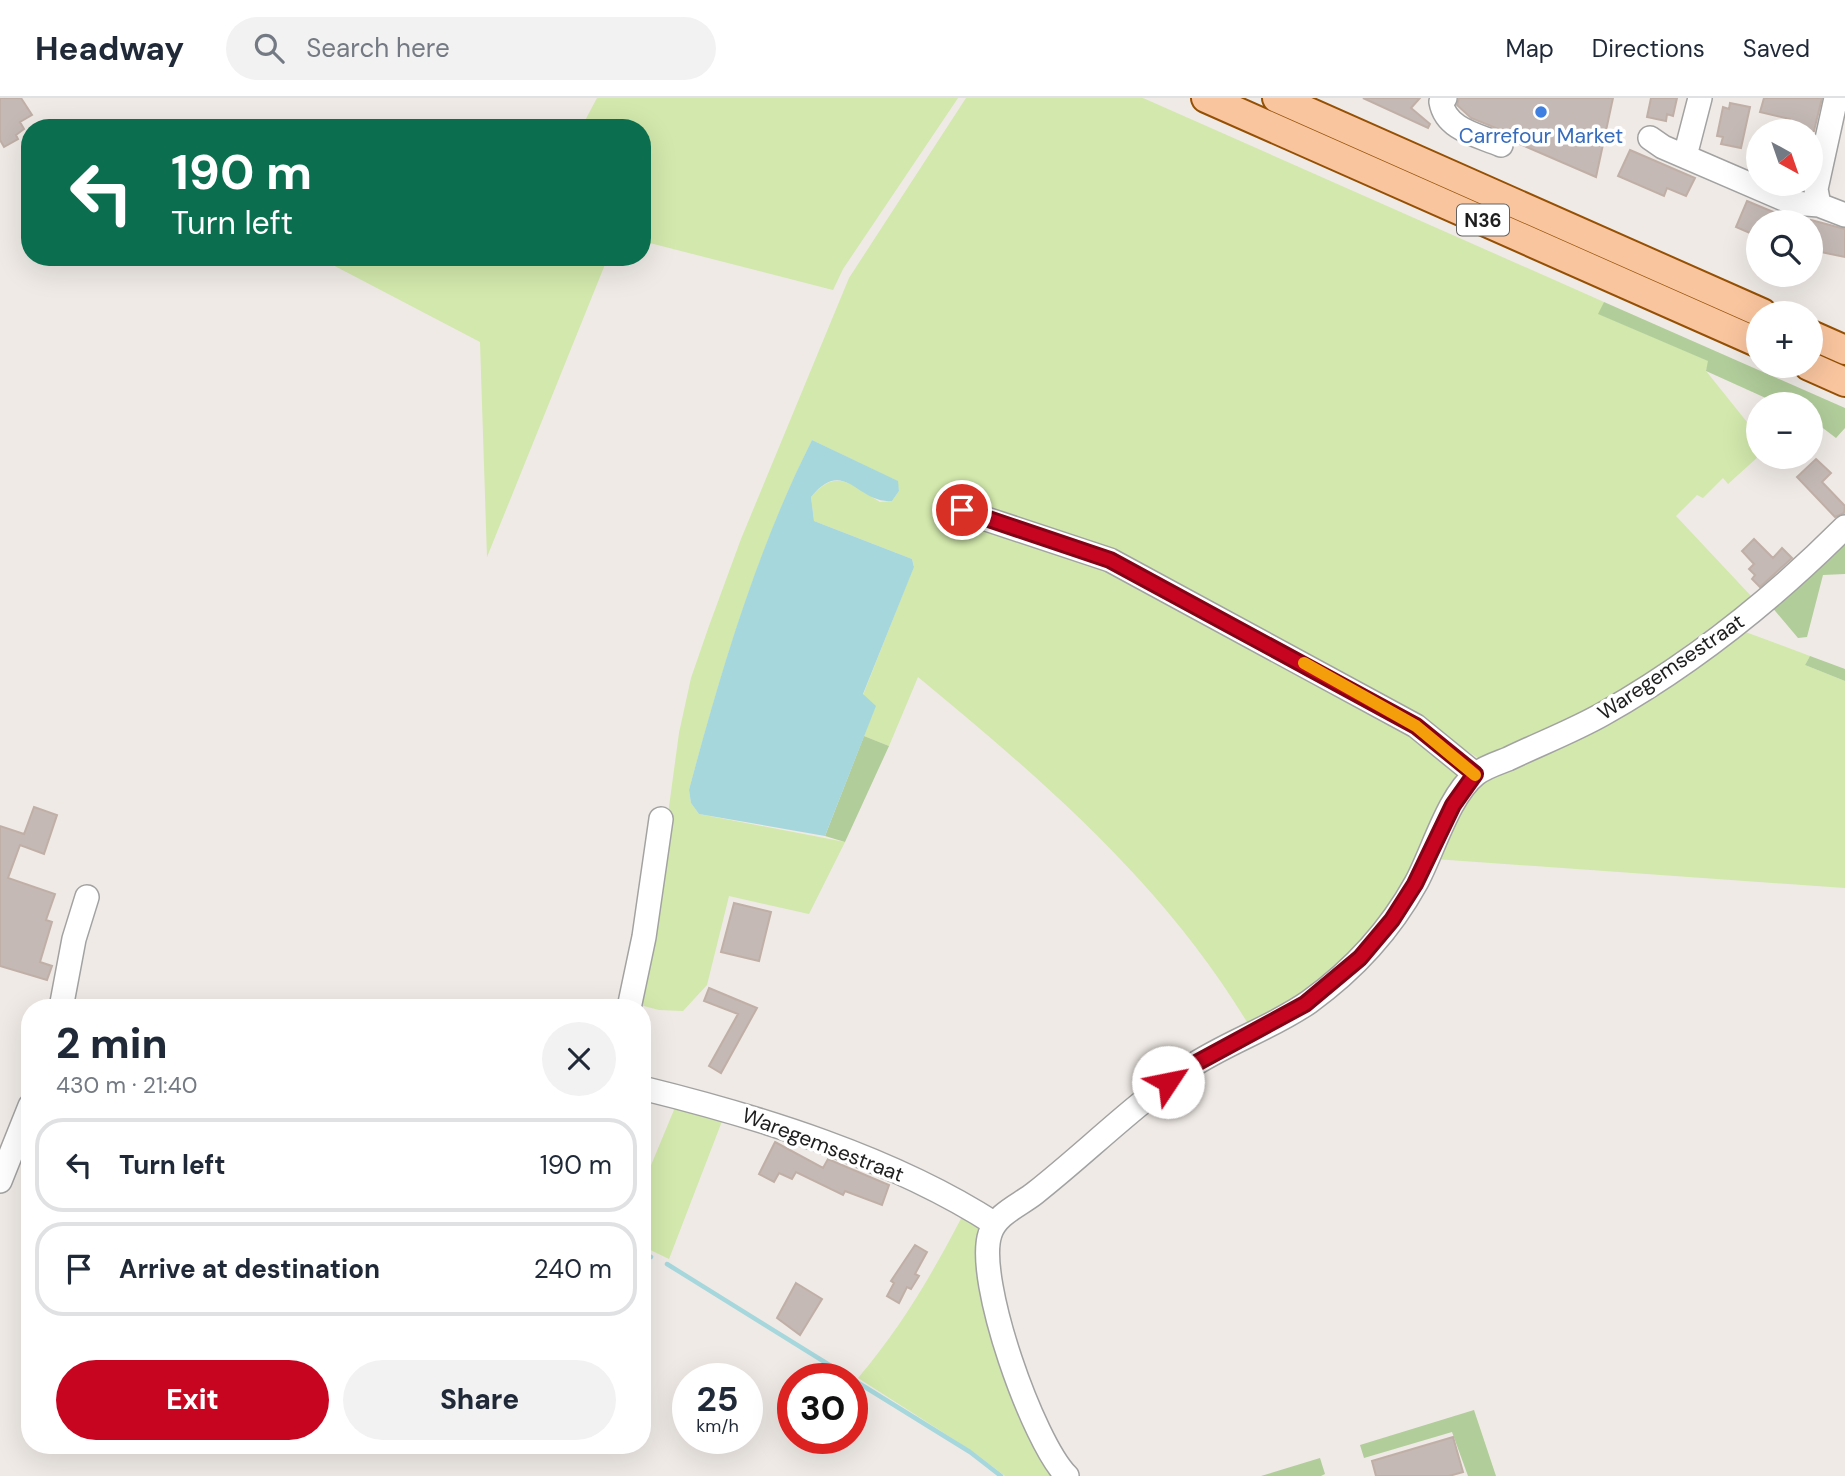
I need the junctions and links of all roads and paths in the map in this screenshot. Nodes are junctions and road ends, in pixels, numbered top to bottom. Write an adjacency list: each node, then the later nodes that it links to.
1 (1206, 98): 12 (main road, N36)
2 (1277, 98): 11 (main road, N36)
3 (1445, 98): 7 (street)
4 (1700, 98): 8 (street)
5 (1836, 98): 9 (street)
6 (1650, 138): 8 (street)
7 (1501, 145)
8 (1685, 156): 9 (street)
9 (1819, 205): 10 (street)
10 (1845, 215)
11 (1746, 306)
12 (1746, 337)
13 (1823, 340): 14 (main road)
14 (1845, 350)
15 (1823, 372): 16 (main road)
16 (1845, 382)
17 (962, 510): 19 (street)
18 (1845, 527): 19 (street, Waregemsestraat)
19 (1475, 774): 27 (street, Waregemsestraat)
20 (661, 819): 23 (street)
21 (87, 897): 22 (street)
22 (63, 999)
23 (631, 999)
24 (651, 1090): 27 (street, Waregemsestraat)
25 (21, 1128): 26 (street)
26 (0, 1181)
27 (995, 1223): 28 (street)
28 (1067, 1476)

